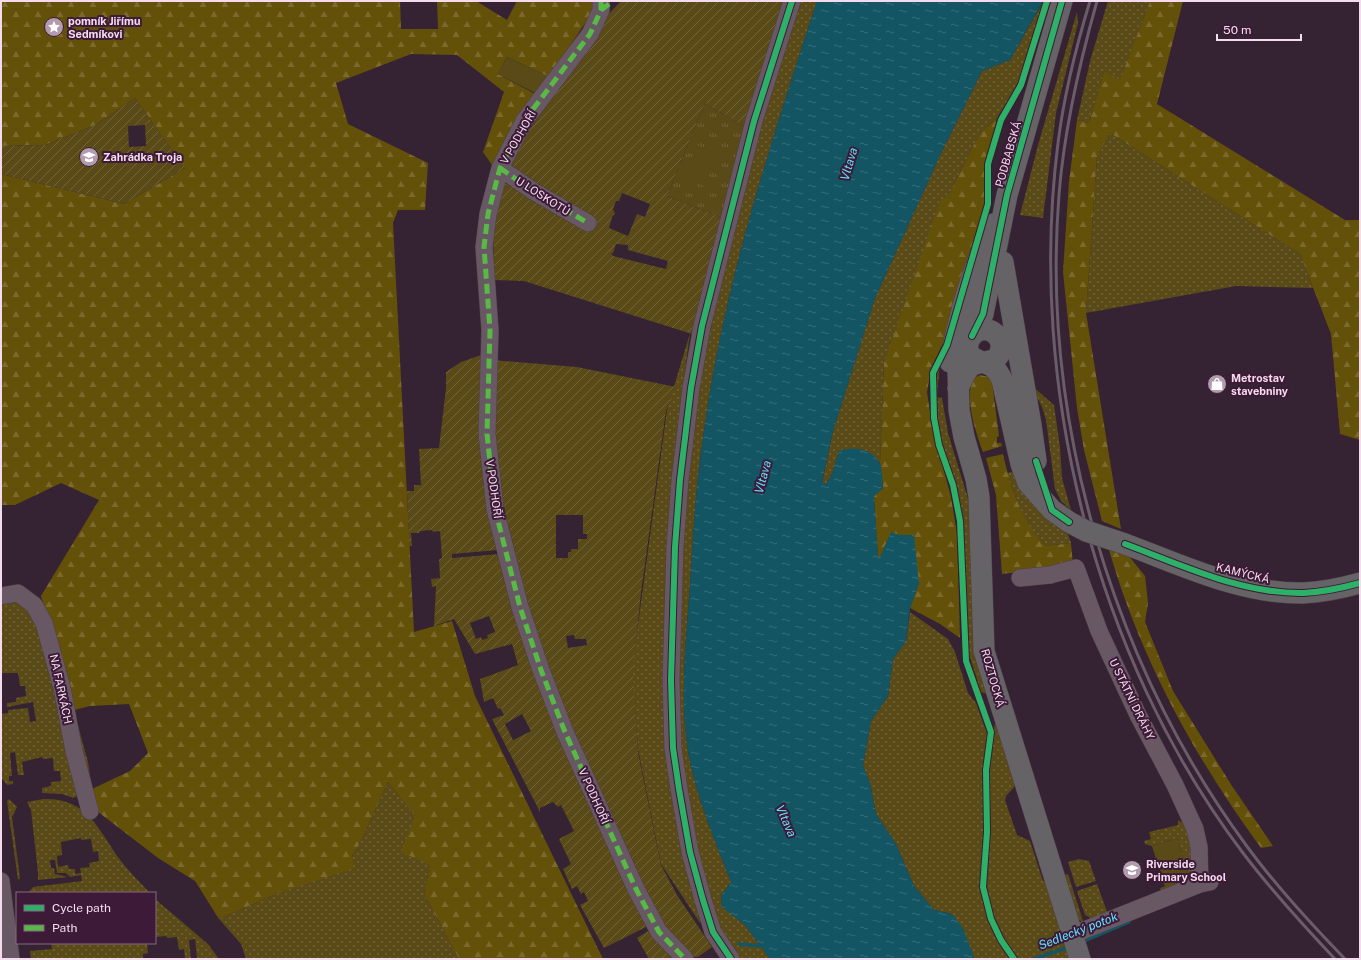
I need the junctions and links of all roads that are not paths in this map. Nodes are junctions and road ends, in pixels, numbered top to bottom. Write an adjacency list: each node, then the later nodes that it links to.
1 (792, 1): 24 (street)
2 (1062, 1): 5 (main road, PODBABSKÁ)
3 (605, 4): 4 (street, V PODHOŘÍ)
4 (500, 168): 6 (street, U LOSKOTŮ); 23 (street, V PODHOŘÍ)
5 (1007, 194): 7 (main road, PODBABSKÁ); 13 (main road)
6 (588, 223)
7 (1000, 236): 8 (main road, PODBABSKÁ); 9 (main road, PODBABSKÁ)
8 (1003, 262): 10 (main road, PODBABSKÁ); 14 (main road)
9 (970, 338): 10 (main road); 11 (main road, KAMÝCKÁ); 12 (main road, ROZTOCKÁ)
10 (1001, 343): 11 (main road); 14 (main road)
11 (983, 363): 12 (main road); 15 (main road, KAMÝCKÁ)
12 (958, 388): 13 (main road, ROZTOCKÁ)
13 (964, 437): 21 (main road, ROZTOCKÁ)
14 (1036, 461): 15 (main road)
15 (1052, 510): 17 (main road, KAMÝCKÁ, bridge)
16 (1020, 578): 21 (street, U STÁTNÍ DRÁHY)
17 (1360, 583)
18 (1, 596): 19 (street, NA FARKÁCH)
19 (90, 811)
20 (1, 881): 22 (street)
21 (1072, 936): 25 (main road, ROZTOCKÁ)
22 (11, 959)
23 (685, 959)
24 (731, 959)
25 (1080, 959)

